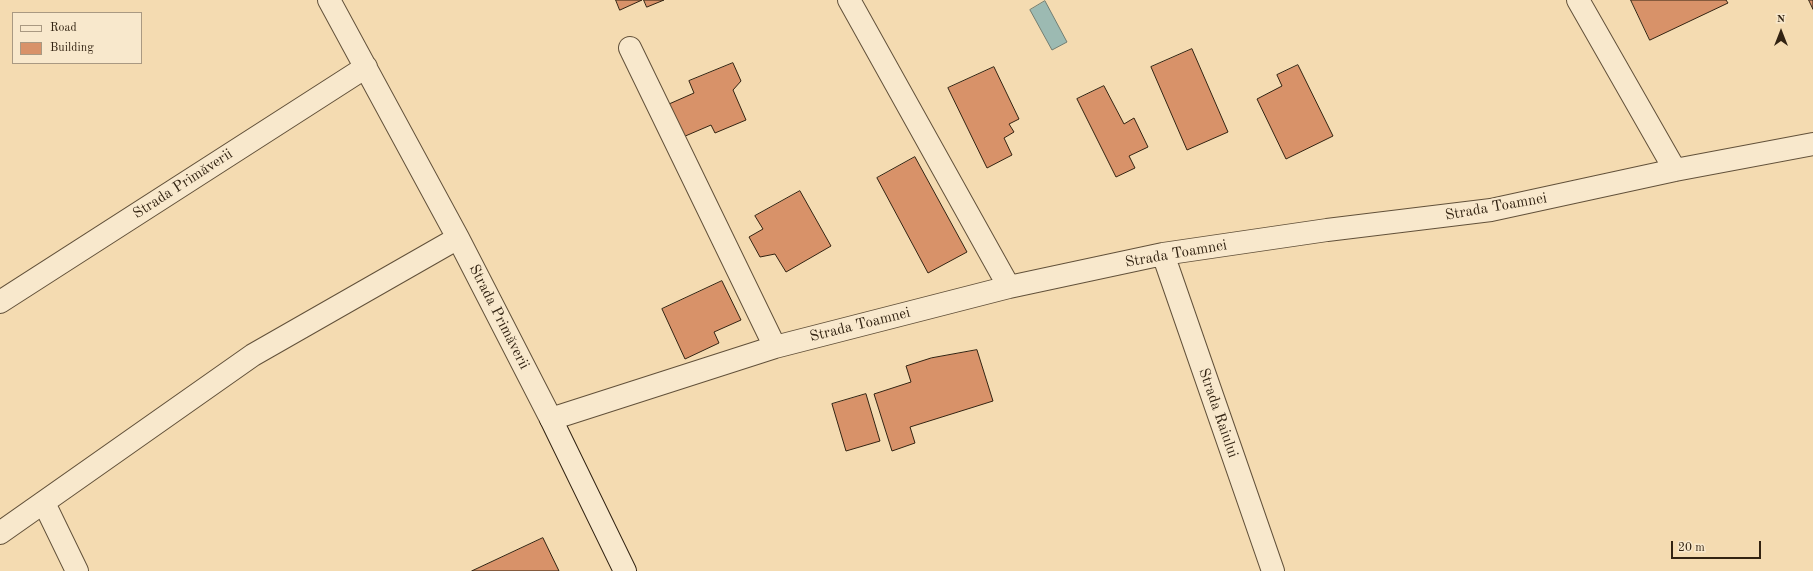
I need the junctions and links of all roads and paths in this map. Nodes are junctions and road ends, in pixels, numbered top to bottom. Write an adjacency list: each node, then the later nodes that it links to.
1 (330, 0): 5 (street, Strada Primăverii)
2 (848, 0): 10 (street)
3 (1578, 0): 7 (street)
4 (630, 48): 12 (street)
5 (366, 67): 8 (street, Strada Primăverii); 11 (street, Strada Primăverii)
6 (1813, 144): 7 (street, Strada Toamnei)
7 (1676, 170): 9 (street, Strada Toamnei)
8 (458, 238): 13 (street, Strada Primăverii); 14 (street)
9 (1163, 254): 10 (street, Strada Toamnei); 18 (street, Strada Raiului)
10 (1009, 287): 12 (street, Strada Toamnei)
11 (0, 302)
12 (776, 347): 13 (street, Strada Toamnei)
13 (551, 419): 17 (street, Strada Primăverii)
14 (44, 503): 15 (street); 16 (street)
15 (0, 533)
16 (77, 571)
17 (625, 571)
18 (1274, 571)

